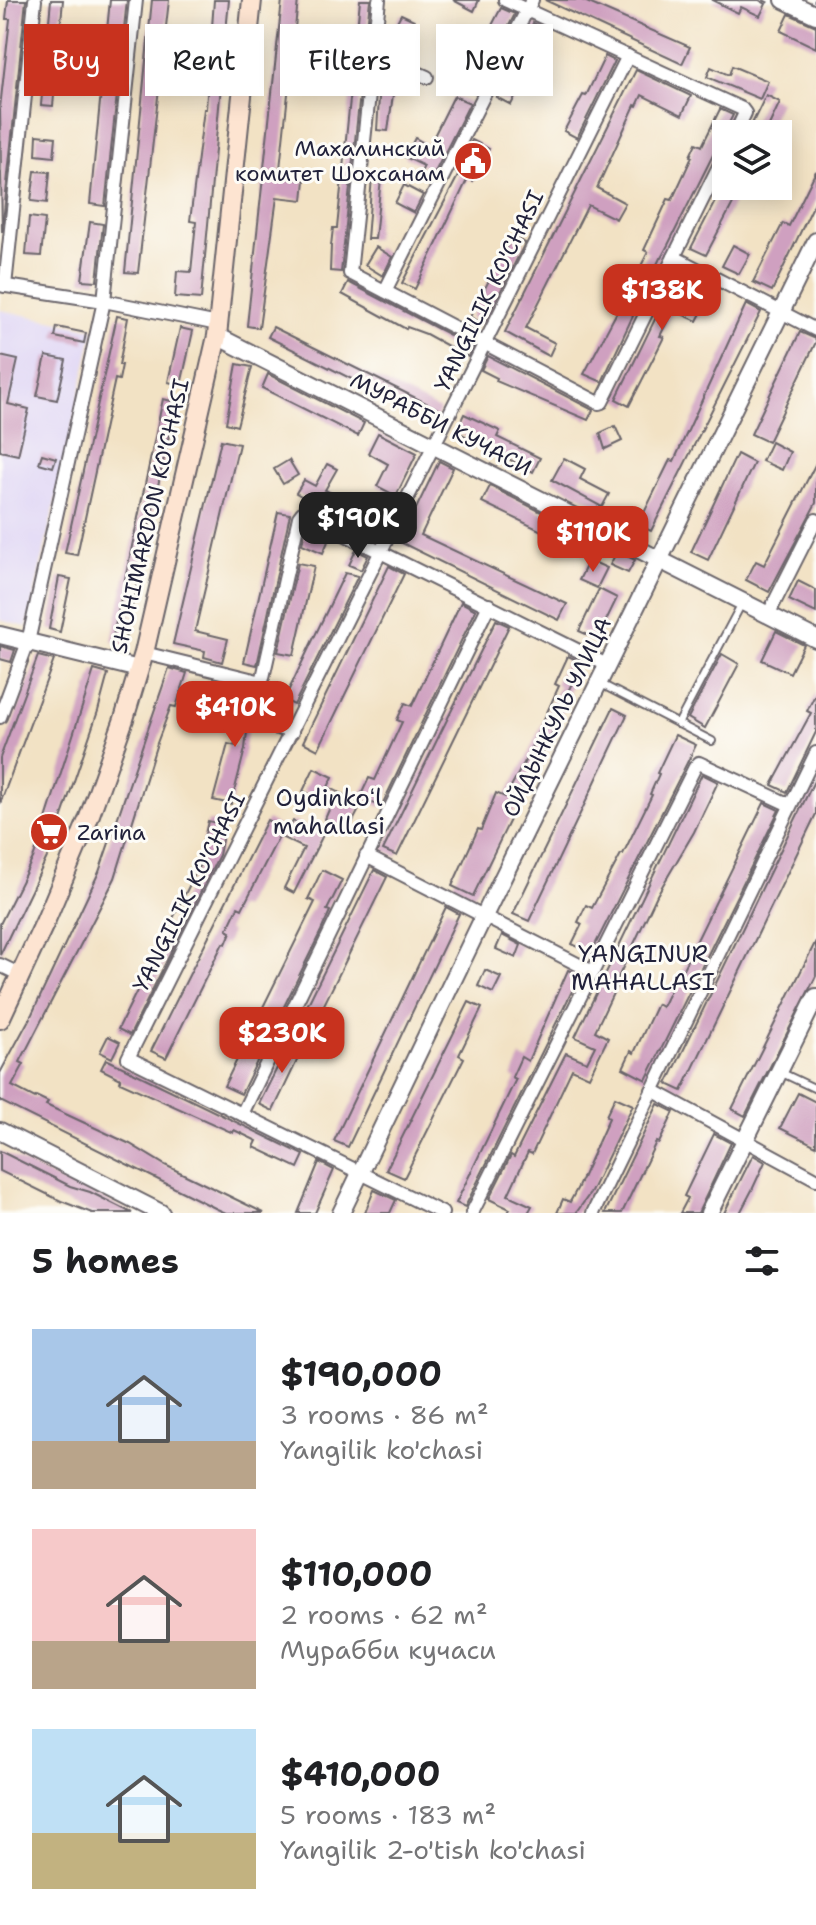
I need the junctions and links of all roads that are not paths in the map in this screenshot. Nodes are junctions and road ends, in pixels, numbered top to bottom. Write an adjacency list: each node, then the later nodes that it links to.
1 (35, 0): 18 (street)
2 (136, 0): 20 (street)
3 (252, 0): 22 (main road, SHOHIMARDON KO'CHASI)
4 (379, 0): 9 (street)
5 (505, 0): 7 (street)
6 (784, 0): 8 (street)
7 (530, 5): 10 (street); 19 (street)
8 (816, 15)
9 (376, 24)
10 (628, 56): 14 (street); 24 (street, YANGILIK KO'CHASI)
11 (420, 74): 12 (street)
12 (427, 77)
13 (368, 96): 19 (street)
14 (742, 120)
15 (712, 180): 17 (street)
16 (816, 241): 21 (street, ОЙДЫНКУЛЬ УЛИЦА)
17 (674, 257): 21 (street); 24 (street)
18 (3, 285): 20 (street)
19 (385, 291): 24 (street)
20 (104, 301): 22 (street); 34 (street)
21 (780, 312): 23 (street); 28 (street, ОЙДЫНКУЛЬ УЛИЦА)
22 (217, 330): 25 (street, МУРАББИ КУЧАСИ); 35 (main road, SHOHIMARDON KO'CHASI)
23 (816, 330)
24 (486, 343): 25 (street, YANGILIK KO'CHASI)
25 (434, 446): 27 (street, YANGILIK KO'CHASI); 28 (street, МУРАББИ КУЧАСИ)
26 (816, 520): 31 (street)
27 (381, 552): 30 (street); 37 (street); 41 (street, YANGILIK KO'CHASI)
28 (659, 559): 29 (street, МУРАББИ КУЧАСИ); 36 (street, ОЙДЫНКУЛЬ УЛИЦА)
29 (743, 602): 31 (street, МУРАББИ КУЧАСИ); 40 (lane)
30 (489, 605): 36 (street); 45 (street)
31 (768, 615): 33 (street, МУРАББИ КУЧАСИ)
32 (0, 635): 34 (street)
33 (816, 639)
34 (28, 642): 35 (street); 39 (street)
35 (142, 661): 37 (street); 49 (main road, SHOHIMARDON KO'CHASI)
36 (607, 665): 38 (street, ОЙДЫНКУЛЬ УЛИЦА)
37 (262, 682): 41 (street)
38 (599, 683): 40 (lane); 46 (street, ОЙДЫНКУЛЬ УЛИЦА)
39 (0, 717)
40 (678, 724): 42 (lane)
41 (292, 732): 55 (street, YANGILIK KO'CHASI)
42 (712, 741)
43 (816, 753): 44 (street)
44 (790, 805): 48 (street); 54 (street)
45 (366, 856): 46 (street); 55 (street)
46 (483, 918): 48 (street); 58 (street, ОЙДЫНКУЛЬ УЛИЦА)
47 (0, 965): 49 (street)
48 (593, 972): 63 (street)
49 (21, 975): 51 (main road, SHOHIMARDON KO'CHASI)
50 (816, 998): 52 (street)
51 (0, 1019)
52 (780, 1072): 53 (lane); 57 (street)
53 (816, 1089)
54 (652, 1090): 57 (street); 64 (street)
55 (242, 1114): 58 (street)
56 (0, 1131): 60 (street)
57 (746, 1142): 59 (street); 65 (street)
58 (359, 1173): 61 (street, ОЙДЫНКУЛЬ УЛИЦА); 62 (street)
59 (816, 1179)
60 (160, 1213)
61 (341, 1213)
62 (442, 1213)
63 (472, 1213)
64 (593, 1213)
65 (709, 1213)

